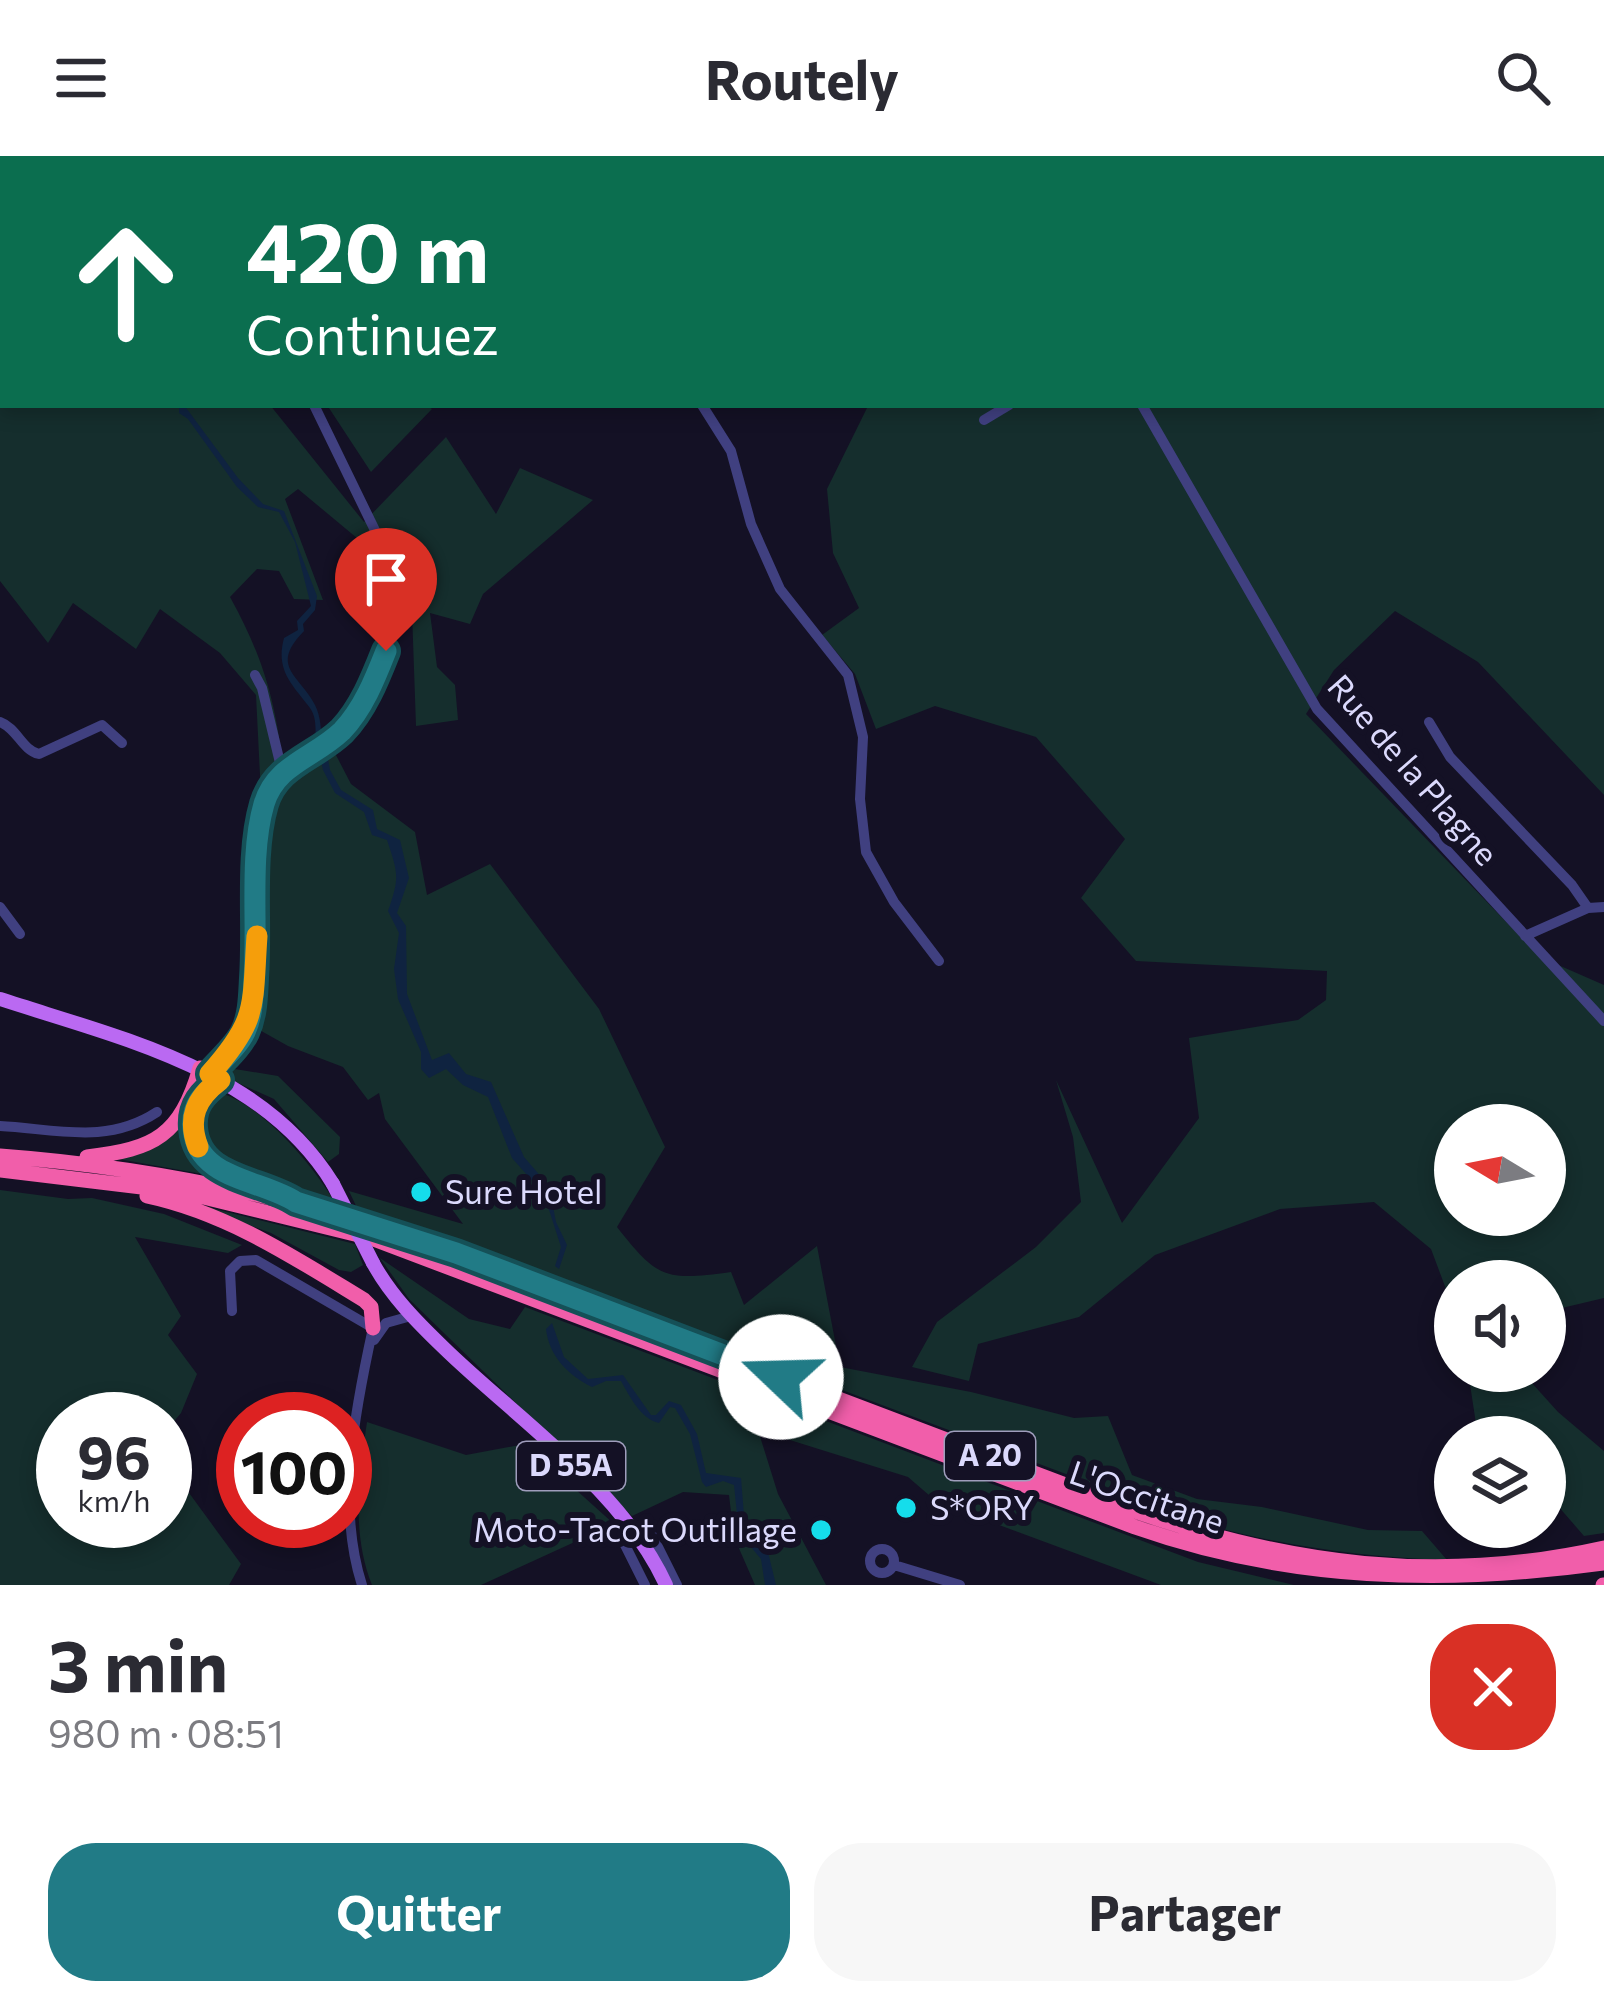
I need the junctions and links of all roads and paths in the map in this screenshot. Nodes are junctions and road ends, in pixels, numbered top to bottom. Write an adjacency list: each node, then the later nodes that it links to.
1 (315, 408): 10 (street)
2 (704, 408): 16 (street)
3 (1004, 408): 5 (street)
4 (1144, 408): 15 (street, Rue de la Plagne)
5 (984, 420)
6 (255, 675): 10 (street)
7 (0, 722): 9 (street)
8 (1429, 722): 13 (street)
9 (122, 743)
10 (282, 771): 19 (street)
11 (0, 907): 14 (street)
12 (1604, 907): 13 (street)
13 (1588, 908): 15 (street)
14 (20, 934)
15 (1525, 936): 18 (street, Rue de la Plagne)
16 (938, 962)
17 (0, 999): 19 (main road, D 55A)
18 (1604, 1021)
19 (210, 1074): 23 (highway); 26 (highway); 28 (main road, D 55A, bridge)
20 (157, 1112): 21 (street)
21 (0, 1126)
22 (0, 1156): 23 (highway, L'Occitane / A 20)
23 (62, 1160): 26 (highway, L'Occitane / A 20)
24 (0, 1170): 25 (highway, L'Occitane / A 20)
25 (99, 1180): 29 (highway); 33 (highway, L'Occitane / A 20)
26 (296, 1202): 32 (highway, L'Occitane / A 20)
27 (232, 1311): 29 (street)
28 (411, 1316): 30 (street); 31 (main road, D 55A)
29 (374, 1328): 30 (street)
30 (368, 1354): 36 (street)
31 (635, 1533): 37 (street); 38 (main road, D 55A); 39 (street)
32 (1604, 1548)
33 (1604, 1563)
34 (893, 1565): 35 (street); 35 (street); 40 (street)
35 (880, 1579)
36 (362, 1585)
37 (645, 1585)
38 (666, 1585)
39 (677, 1585)
40 (960, 1585)

